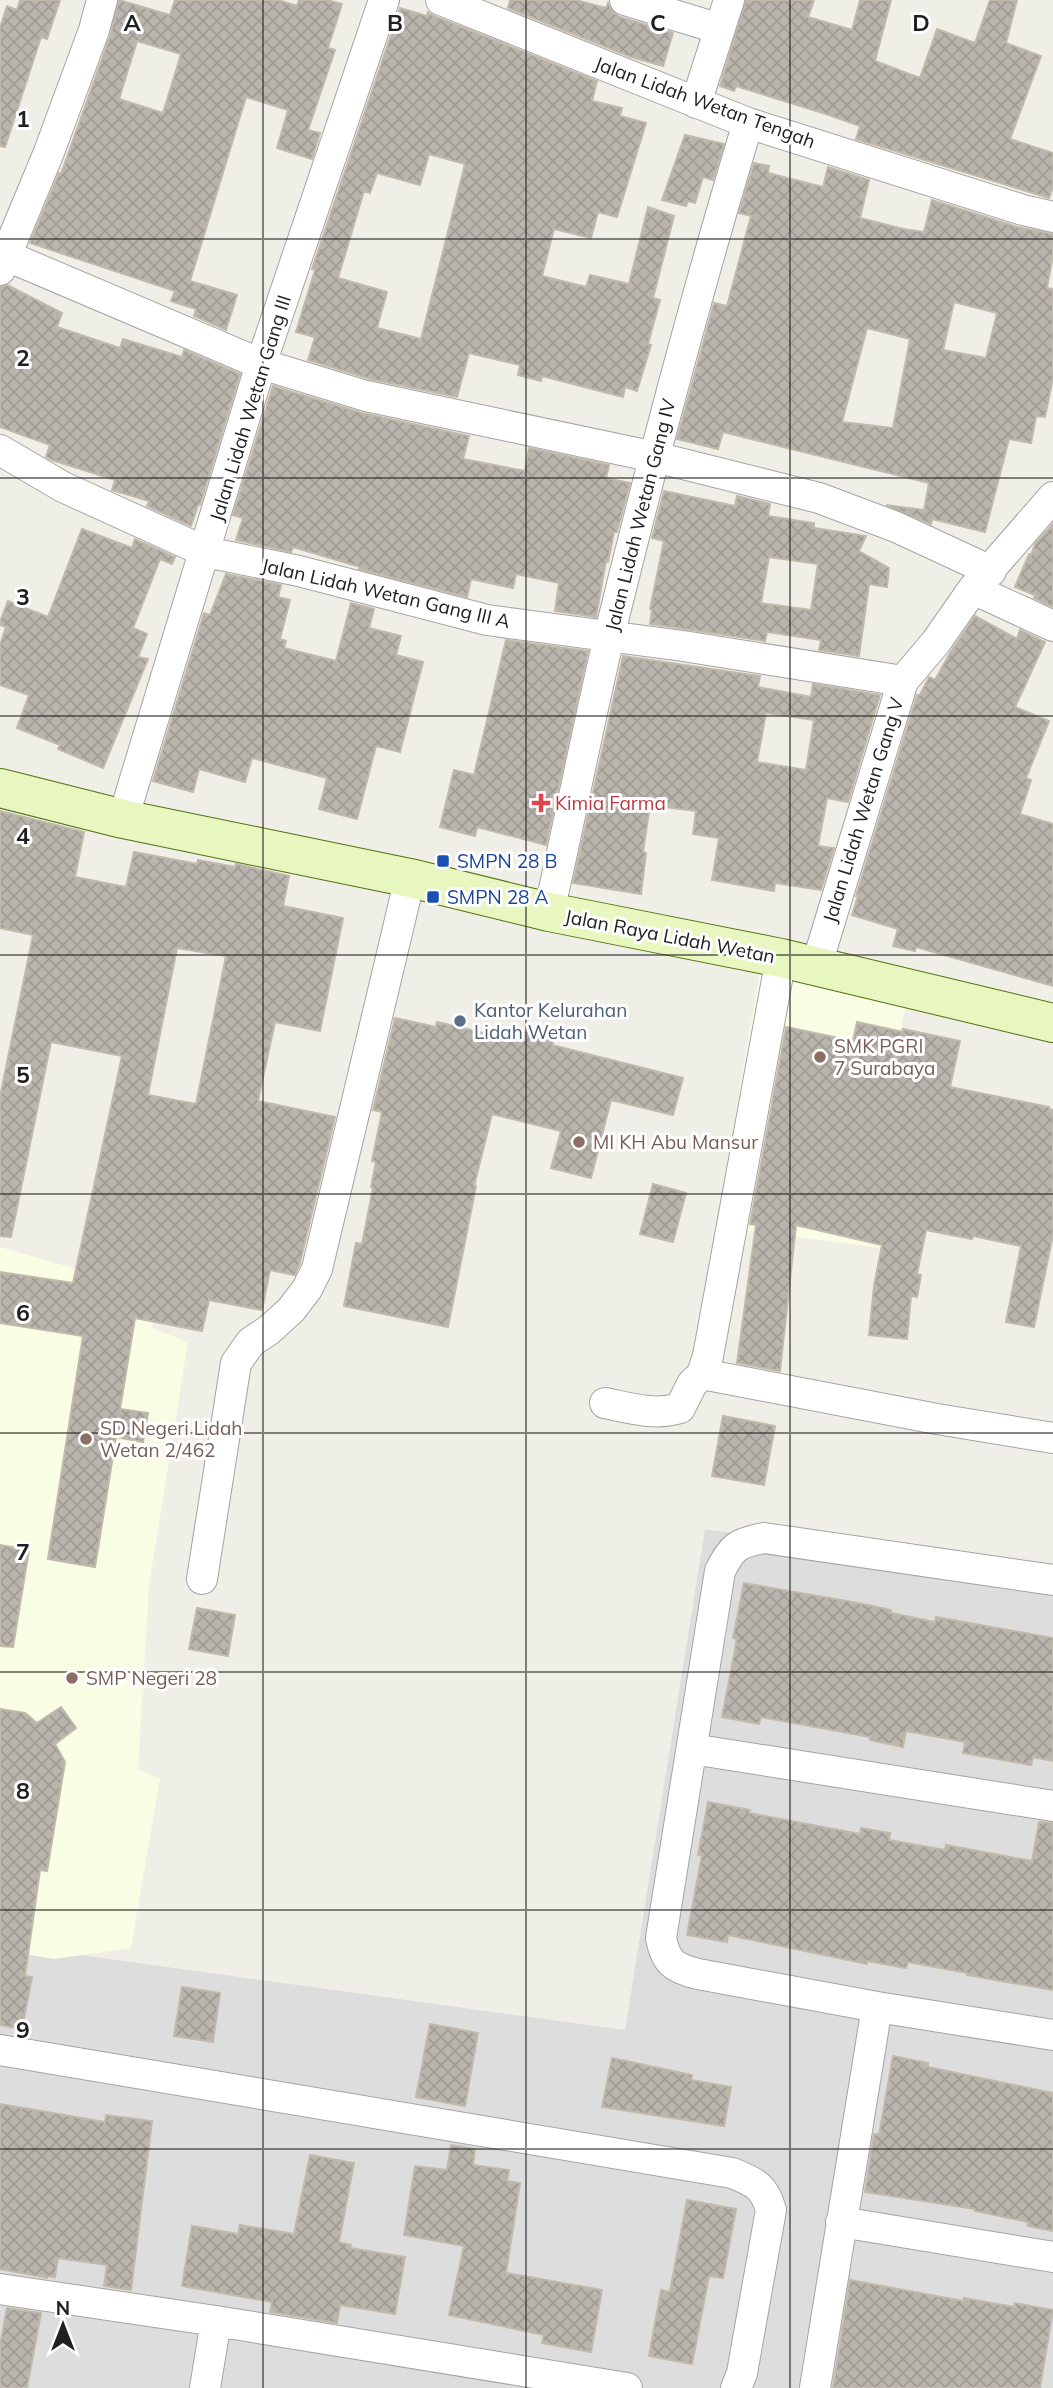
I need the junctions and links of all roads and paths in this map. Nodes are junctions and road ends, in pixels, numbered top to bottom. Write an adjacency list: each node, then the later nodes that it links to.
1 (102, 0): 11 (street)
2 (384, 0): 12 (street, Jalan Lidah Wetan Gang III)
3 (441, 0): 6 (street, Jalan Lidah Wetan Tengah)
4 (625, 0): 7 (street)
5 (729, 0): 7 (street)
6 (492, 9): 8 (street, Jalan Lidah Wetan Tengah)
7 (720, 29): 8 (street)
8 (696, 103): 9 (street, Jalan Lidah Wetan Tengah)
9 (748, 123): 10 (street, Jalan Lidah Wetan Tengah); 14 (street, Jalan Lidah Wetan Gang IV)
10 (1053, 217)
11 (2, 259): 12 (street)
12 (261, 364): 14 (street); 16 (street, Jalan Lidah Wetan Gang III)
13 (0, 450): 16 (street, Jalan Lidah Wetan Gang III A)
14 (655, 457): 17 (street); 19 (street, Jalan Lidah Wetan Gang IV)
15 (1053, 498): 17 (street, Jalan Lidah Wetan Gang V)
16 (206, 552): 19 (street, Jalan Lidah Wetan Gang III A); 22 (street, Jalan Lidah Wetan Gang III)
17 (982, 580): 18 (street); 20 (street, Jalan Lidah Wetan Gang V)
18 (1053, 626)
19 (610, 636): 20 (street, Jalan Lidah Wetan Gang III A); 24 (street, Jalan Lidah Wetan Gang IV)
20 (903, 681): 25 (street, Jalan Lidah Wetan Gang V)
21 (0, 788): 22 (main road, Jalan Raya Lidah Wetan)
22 (123, 818): 23 (main road, Jalan Raya Lidah Wetan)
23 (410, 878): 24 (main road, Jalan Raya Lidah Wetan); 30 (street)
24 (549, 912): 25 (main road, Jalan Raya Lidah Wetan)
25 (799, 962): 26 (main road, Jalan Raya Lidah Wetan); 27 (street, Jalan Lidah Wetan Gang V)
26 (1053, 1023)
27 (702, 1374): 28 (street, Jalan Lidah Wetan Gang V); 29 (street)
28 (605, 1403)
29 (1053, 1438)
30 (202, 1579)
31 (1053, 1580): 32 (street)
32 (692, 1749): 33 (street); 34 (street)
33 (1053, 1806)
34 (877, 2007): 35 (street); 37 (street)
35 (1053, 2035)
36 (0, 2050): 43 (street)
37 (841, 2222): 38 (street); 44 (street)
38 (1053, 2257)
39 (0, 2289): 40 (street)
40 (216, 2321): 41 (street); 42 (street)
41 (205, 2388)
42 (627, 2388)
43 (736, 2388)
44 (815, 2388)

